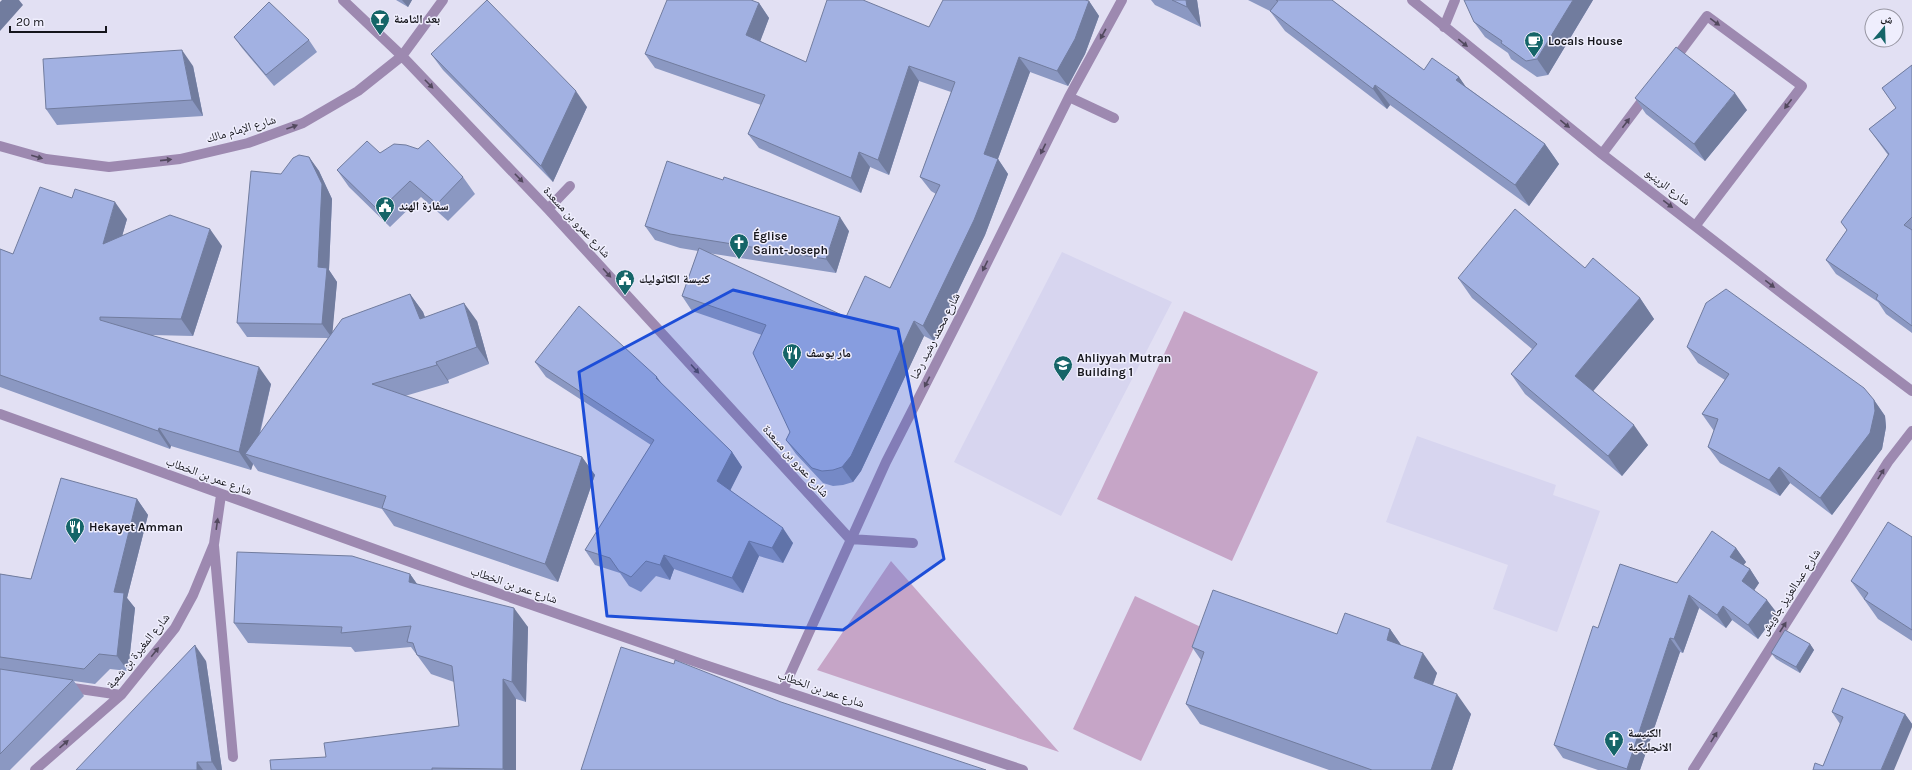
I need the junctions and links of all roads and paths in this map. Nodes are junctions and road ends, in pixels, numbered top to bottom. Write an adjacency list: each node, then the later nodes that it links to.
1 (343, 0): 7 (street, شارع عمرو بن مسعدة)
2 (443, 0): 7 (street, شارع الإمام مالك)
3 (1122, 0): 10 (street, شارع محمد رشيد رضا, one-way to 10)
4 (1412, 0): 6 (street, شارع الرينبو)
5 (1455, 0): 6 (street)
6 (1444, 27): 13 (street, شارع الرينبو, one-way to 13)
7 (402, 56): 12 (street, شارع الإمام مالك, one-way to 7); 15 (street, شارع عمرو بن مسعدة, one-way to 15)
8 (1669, 66): 16 (street, one-way to 16)
9 (1655, 85): 13 (street, one-way to 9)
10 (1069, 97): 11 (street); 21 (street, شارع محمد رشيد رضا, one-way to 21)
11 (1114, 118)
12 (0, 146)
13 (1602, 154): 16 (street, شارع الرينبو, one-way to 16)
14 (570, 186): 15 (street)
15 (548, 208): 21 (street, شارع عمرو بن مسعدة, one-way to 21)
16 (1696, 225): 17 (street, شارع الرينبو, one-way to 17)
17 (1912, 391)
18 (0, 414): 20 (street, شارع عمر بن الخطاب)
19 (1912, 430): 30 (street, شارع عبدالعزيز جاويش, one-way to 19)
20 (221, 495): 23 (street, شارع المغيرة بن شعبة, one-way to 20); 25 (street, شارع عمر بن الخطاب)
21 (850, 539): 22 (street); 25 (street, شارع محمد رشيد رضا)
22 (913, 543)
23 (214, 544): 26 (street, شارع المغيرة بن شعبة, one-way to 23); 27 (street)
24 (59, 685): 26 (street)
25 (783, 690): 29 (street, شارع عمر بن الخطاب)
26 (121, 695): 28 (street, شارع المغيرة بن شعبة, one-way to 26)
27 (233, 758)
28 (35, 770)
29 (1023, 770)
30 (1693, 770)

